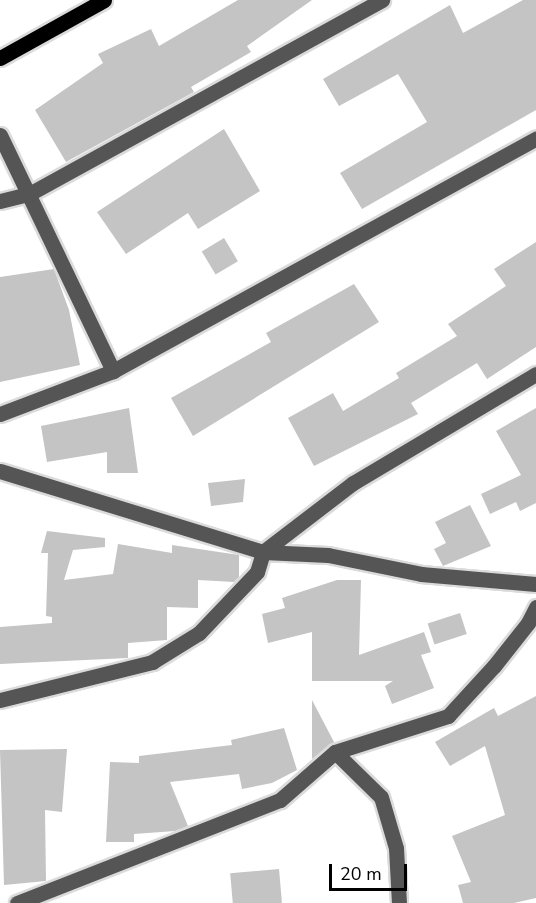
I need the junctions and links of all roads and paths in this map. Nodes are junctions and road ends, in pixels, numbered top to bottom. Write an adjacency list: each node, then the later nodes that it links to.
1 (104, 0): 3 (main road)
2 (382, 0): 6 (street)
3 (0, 58)
4 (0, 135): 6 (street)
5 (536, 138): 8 (street)
6 (29, 194): 7 (street); 8 (street)
7 (0, 201)
8 (113, 371): 10 (street)
9 (536, 374): 12 (street)
10 (0, 414)
11 (0, 471): 12 (street)
12 (264, 552): 13 (street); 15 (street)
13 (536, 584)
14 (536, 607): 16 (street)
15 (0, 700)
16 (335, 752): 17 (street); 18 (street)
17 (17, 903)
18 (399, 903)

